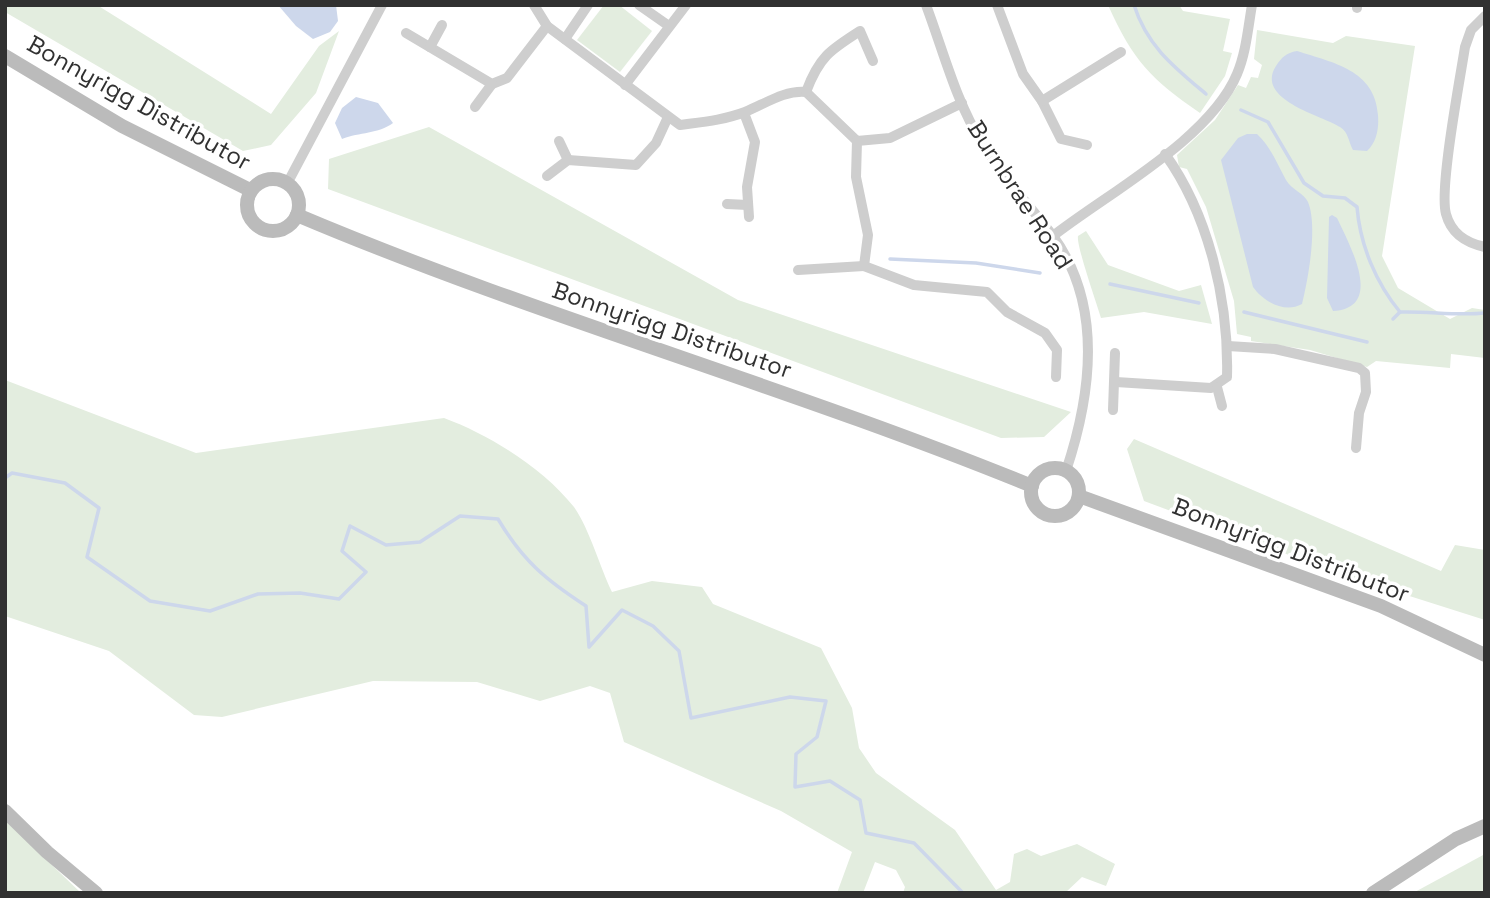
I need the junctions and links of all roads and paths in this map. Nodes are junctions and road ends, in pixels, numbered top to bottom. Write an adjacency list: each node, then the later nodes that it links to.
1 (382, 5): 33 (street)
2 (534, 5): 11 (street)
3 (589, 5): 14 (street)
4 (639, 5): 12 (street)
5 (686, 5): 12 (street)
6 (926, 5): 23 (street, Burnbrae Road)
7 (997, 5): 22 (street)
8 (1252, 5): 30 (street)
9 (1485, 16): 40 (street)
10 (442, 25): 15 (street)
11 (547, 26): 14 (street); 19 (street)
12 (669, 26): 20 (street)
13 (406, 33): 15 (street)
14 (565, 39): 20 (street)
15 (430, 47): 19 (street)
16 (1122, 52): 22 (street)
17 (5, 56): 34 (main road, Bonnyrigg Distributor)
18 (873, 61): 21 (street)
19 (492, 84): 24 (street)
20 (625, 85): 26 (street)
21 (806, 92): 25 (street); 28 (street)
22 (1042, 101): 29 (street)
23 (962, 103): 28 (street); 39 (street, Burnbrae Road)
24 (475, 107)
25 (744, 113): 26 (street); 36 (street)
26 (668, 117): 31 (street)
27 (559, 141): 31 (street)
28 (857, 141): 41 (street)
29 (1087, 145)
30 (1165, 154): 39 (street); 43 (street)
31 (568, 160): 32 (street)
32 (547, 176)
33 (288, 182): 34 (main road, Bonnyrigg Distributor); 37 (main road)
34 (250, 190): 37 (main road, Bonnyrigg Distributor)
35 (727, 204): 36 (street)
36 (748, 205): 38 (street)
37 (298, 215): 52 (main road, Bonnyrigg Distributor)
38 (749, 217)
39 (1053, 236): 51 (street, Burnbrae Road)
40 (1485, 247)
41 (864, 267): 42 (street); 45 (street)
42 (798, 270)
43 (1228, 346): 47 (street); 50 (street)
44 (1115, 353): 46 (street)
45 (1056, 376)
46 (1116, 382): 47 (street); 49 (street)
47 (1217, 387): 48 (street)
48 (1222, 406)
49 (1113, 410)
50 (1356, 449)
51 (1066, 471): 52 (main road); 53 (main road)
52 (1032, 486): 53 (main road)
53 (1079, 495): 54 (main road, Bonnyrigg Distributor)
54 (1485, 655)
55 (5, 811): 57 (main road)
56 (1485, 826): 58 (main road)
57 (96, 893)
58 (1373, 893)

